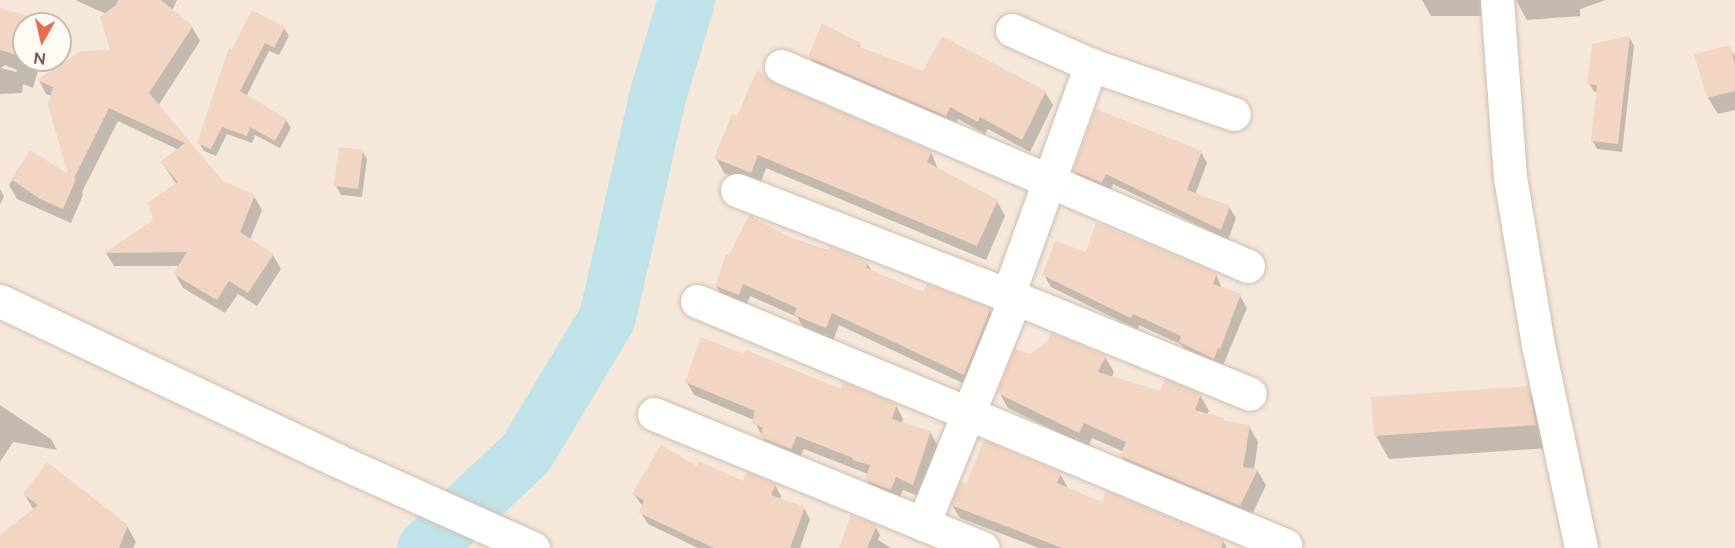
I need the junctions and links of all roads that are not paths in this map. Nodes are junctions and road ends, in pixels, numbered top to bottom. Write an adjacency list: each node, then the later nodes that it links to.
1 (1497, 0): 19 (street)
2 (1012, 30): 3 (street)
3 (1091, 65): 5 (street); 6 (street)
4 (782, 66): 6 (street)
5 (1234, 114)
6 (1048, 180): 8 (street); 9 (street)
7 (737, 190): 9 (street)
8 (1248, 266)
9 (1012, 297): 12 (street); 13 (street)
10 (0, 301): 17 (street)
11 (697, 301): 13 (street)
12 (1250, 394)
13 (969, 412): 15 (street); 16 (street)
14 (654, 414): 15 (street)
15 (926, 533): 18 (street)
16 (1285, 545)
17 (531, 547)
18 (982, 548)
19 (1581, 548)

